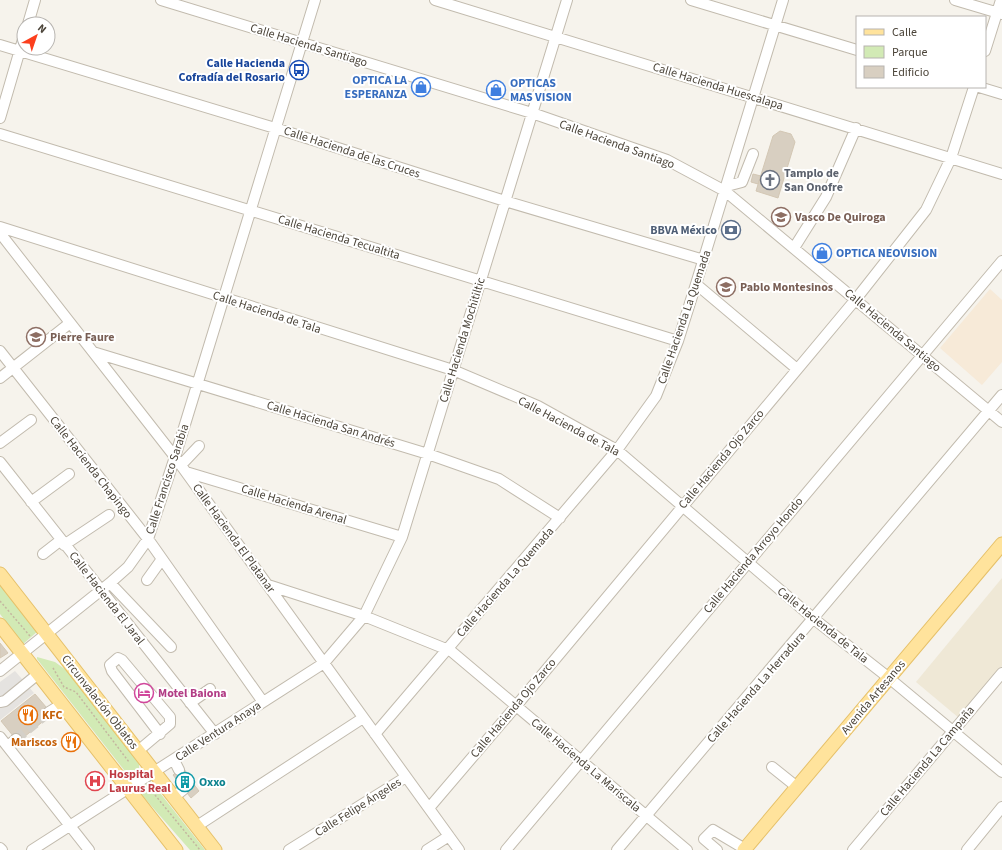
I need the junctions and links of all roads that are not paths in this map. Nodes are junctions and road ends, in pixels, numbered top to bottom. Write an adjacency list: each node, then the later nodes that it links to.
1 (35, 0): 11 (street)
2 (161, 0): 14 (street, Calle Hacienda Santiago)
3 (315, 0): 14 (street, Calle Francisco Sarabia)
4 (435, 0): 13 (street, Calle Hacienda Huescalapa)
5 (566, 0): 13 (street, Calle Hacienda Mochitiltic)
6 (691, 0): 12 (street)
7 (783, 0): 12 (street, Calle Hacienda La Quemada)
8 (955, 0): 10 (street)
9 (1001, 0): 10 (street)
10 (1000, 13): 16 (street)
11 (30, 16)
12 (775, 26): 18 (street); 24 (street, Calle Hacienda La Quemada)
13 (555, 37): 24 (street, Calle Hacienda Huescalapa); 25 (street, Calle Hacienda Mochitiltic)
14 (302, 43): 25 (street, Calle Hacienda Santiago); 27 (street, Calle Francisco Sarabia)
15 (0, 45): 17 (street, Calle Hacienda de las Cruces)
16 (986, 48)
17 (16, 50)
18 (856, 50)
19 (18, 56): 26 (street)
20 (36, 56): 27 (street, Calle Hacienda de las Cruces)
21 (974, 88): 31 (street, Calle Hacienda Ojo Zarco)
22 (982, 88): 23 (street)
23 (1002, 94)
24 (754, 97): 28 (street, Calle Hacienda Huescalapa); 33 (street, Calle Hacienda La Quemada)
25 (532, 113): 33 (street, Calle Hacienda Santiago); 34 (street, Calle Hacienda Mochitiltic)
26 (0, 118)
27 (275, 128): 34 (street, Calle Hacienda de las Cruces); 35 (street, Calle Francisco Sarabia)
28 (856, 128): 31 (street, Calle Hacienda Huescalapa); 38 (street)
29 (0, 134): 35 (street, Calle Hacienda Tecualtita)
30 (753, 154): 33 (street)
31 (951, 158): 32 (street, Calle Hacienda Huescalapa); 44 (street, Calle Hacienda Ojo Zarco)
32 (1002, 174)
33 (726, 188): 38 (street, Calle Hacienda Santiago); 39 (street, Calle Hacienda La Quemada)
34 (505, 201): 39 (street, Calle Hacienda de las Cruces); 41 (street, Calle Hacienda Mochitiltic)
35 (250, 210): 41 (street, Calle Hacienda Tecualtita); 43 (street, Calle Francisco Sarabia)
36 (0, 227): 43 (street, Calle Hacienda de Tala)
37 (0, 234): 45 (street, Calle Hacienda El Platanar)
38 (794, 248): 44 (street, Calle Hacienda Santiago)
39 (704, 260): 42 (street, Calle Hacienda La Quemada)
40 (1001, 265): 49 (street, Calle Hacienda Arroyo Hondo)
41 (479, 280): 46 (street, Calle Hacienda Tecualtita); 52 (street, Calle Hacienda Mochitiltic)
42 (696, 284): 46 (street, Calle Hacienda La Quemada); 51 (street)
43 (224, 298): 52 (street, Calle Hacienda de Tala); 54 (street, Calle Francisco Sarabia)
44 (856, 299): 49 (street, Calle Hacienda Santiago); 51 (street, Calle Hacienda Ojo Zarco)
45 (70, 322): 48 (street, Calle Hacienda El Platanar); 50 (street)
46 (678, 341): 61 (street, Calle Hacienda La Quemada)
47 (0, 351): 50 (street, Calle Hacienda Chapingo)
48 (93, 352): 54 (street, Calle Hacienda San Andrés); 64 (street, Calle Hacienda El Platanar)
49 (922, 355): 56 (street, Calle Hacienda Santiago); 76 (street, Calle Hacienda Arroyo Hondo)
50 (13, 367): 53 (street); 71 (street, Calle Hacienda Chapingo)
51 (797, 369): 67 (street, Calle Hacienda Ojo Zarco)
52 (453, 370): 61 (street, Calle Hacienda de Tala); 62 (street, Calle Hacienda Mochitiltic)
53 (0, 378)
54 (197, 384): 62 (street, Calle Hacienda San Andrés); 64 (street, Calle Francisco Sarabia)
55 (1002, 396): 56 (street, Calle Hacienda La Herradura)
56 (989, 411): 58 (street, Calle Hacienda Santiago); 83 (street, Calle Hacienda La Herradura)
57 (31, 420): 59 (street)
58 (1002, 422)
59 (0, 443)
60 (199, 446): 64 (street)
61 (617, 450): 67 (street, Calle Hacienda de Tala); 69 (street, Calle Hacienda La Quemada)
62 (428, 454): 69 (street, Calle Hacienda San Andrés); 70 (street, Calle Hacienda Mochitiltic)
63 (0, 462): 66 (street, Calle Hacienda El Jaral)
64 (181, 465): 70 (street, Calle Hacienda Arenal); 71 (street, Calle Francisco Sarabia); 80 (street, Calle Hacienda El Platanar)
65 (69, 474): 66 (street)
66 (31, 502): 72 (street, Calle Hacienda El Jaral)
67 (682, 504): 76 (street, Calle Hacienda de Tala); 99 (street, Calle Hacienda Ojo Zarco)
68 (109, 515): 72 (street)
69 (560, 518): 87 (street, Calle Hacienda La Quemada)
70 (402, 537): 82 (street, Calle Hacienda Mochitiltic)
71 (148, 539): 75 (street, Calle Hacienda Chapingo); 79 (street, Calle Francisco Sarabia)
72 (63, 542): 74 (street); 81 (street, Calle Hacienda El Jaral)
73 (1002, 544): 93 (main road, Avenida Artesanos)
74 (42, 554)
75 (162, 559): 78 (street); 96 (street, Calle Hacienda Chapingo)
76 (748, 562): 83 (street, Calle Hacienda de Tala); 111 (street, Calle Hacienda Arroyo Hondo)
77 (0, 574): 85 (main road, Circunvalación Oblatos)
78 (147, 580)
79 (110, 583): 81 (street, Calle Francisco Sarabia); 86 (street)
80 (268, 585): 82 (street, Calle Hacienda La Mariscala); 89 (street, Calle Hacienda El Platanar)
81 (101, 591): 85 (street, Calle Francisco Sarabia); 97 (street, Calle Hacienda El Jaral)
82 (364, 616): 87 (street, Calle Hacienda La Mariscala); 89 (street, Calle Hacienda Mochitiltic)
83 (814, 619): 93 (street, Calle Hacienda de Tala); 121 (street, Calle Hacienda La Herradura)
84 (0, 625): 88 (main road)
85 (47, 634): 88 (street, Calle Francisco Sarabia); 109 (main road, Circunvalación Oblatos)
86 (171, 647)
87 (447, 650): 99 (street, Calle Hacienda La Mariscala); 105 (street, Calle Hacienda La Quemada)
88 (22, 654): 90 (street, Calle Francisco Sarabia); 92 (main road)
89 (324, 663): 96 (street, Calle Ventura Anaya); 101 (street, Calle Hacienda El Platanar)
90 (0, 671)
91 (1002, 673): 102 (street, Calle Hacienda La Campaña)
92 (38, 674): 95 (street); 98 (main road)
93 (889, 678): 102 (street, Calle Hacienda de Tala); 117 (main road, Avenida Artesanos)
94 (210, 689): 97 (street)
95 (0, 702)
96 (263, 702): 104 (street, Calle Ventura Anaya)
97 (190, 703): 104 (street, Calle Hacienda El Jaral)
98 (62, 704): 100 (street); 118 (main road)
99 (516, 706): 111 (street, Calle Hacienda La Mariscala); 120 (street, Calle Hacienda Ojo Zarco)
100 (49, 712)
101 (363, 718): 105 (street, Calle Hacienda El Platanar); 123 (street)
102 (953, 731): 115 (street, Calle Hacienda de Tala); 139 (street, Calle Hacienda La Campaña)
103 (160, 734): 103 (street); 109 (street)
104 (214, 734): 110 (street, Calle Ventura Anaya)
105 (375, 734): 116 (street, Calle Hacienda El Platanar)
106 (0, 736): 108 (street)
107 (16, 739): 108 (street)
108 (8, 746): 122 (street)
109 (138, 751): 114 (main road, Circunvalación Oblatos)
110 (174, 760): 113 (street); 114 (street, Calle Ventura Anaya)
111 (581, 761): 121 (street, Calle Hacienda La Mariscala); 134 (street, Calle Hacienda Arroyo Hondo)
112 (772, 767): 117 (street)
113 (179, 770)
114 (155, 772): 118 (street, Calle Ventura Anaya); 123 (main road, Circunvalación Oblatos)
115 (1002, 772)
116 (406, 777): 120 (street, Calle Hacienda El Platanar); 131 (street, Calle Felipe Ángeles)
117 (797, 787): 138 (main road, Avenida Artesanos)
118 (128, 789): 122 (street, Calle Ventura Anaya); 129 (main road)
119 (1002, 807): 140 (street)
120 (428, 808): 124 (street, Calle Hacienda El Platanar)
121 (646, 815): 135 (street, Calle Hacienda La Herradura); 136 (street, Calle Hacienda La Mariscala)
122 (70, 826): 127 (street, Calle Ventura Anaya); 128 (street)
123 (197, 826): 130 (main road, Circunvalación Oblatos)
124 (449, 836): 132 (street); 133 (street, Calle Hacienda El Platanar)
125 (0, 848): 126 (street)
126 (2, 850)
127 (32, 850)
128 (89, 850)
129 (176, 850)
130 (215, 850)
131 (289, 850)
132 (427, 850)
133 (459, 850)
134 (506, 850)
135 (617, 850)
136 (687, 850)
137 (717, 850): 138 (street)
138 (745, 850)
139 (853, 850)
140 (966, 850)

